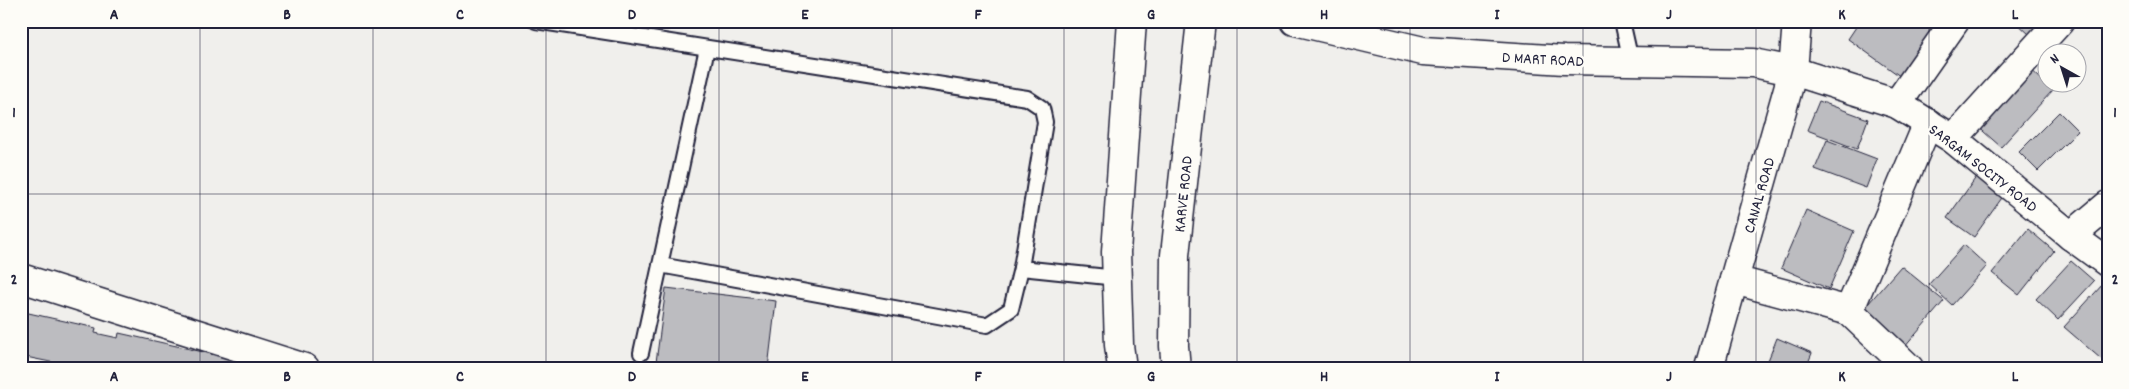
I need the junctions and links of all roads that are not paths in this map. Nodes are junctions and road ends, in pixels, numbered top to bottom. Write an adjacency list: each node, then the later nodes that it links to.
1 (536, 21): 9 (lane)
2 (1132, 21): 21 (street)
3 (1201, 21): 28 (street, KARVE ROAD)
4 (1295, 21): 10 (street, D MART ROAD)
5 (1622, 21): 10 (lane)
6 (1955, 21): 12 (street)
7 (2060, 21): 14 (street)
8 (1799, 24): 11 (street, CANAL ROAD)
9 (707, 48): 18 (lane); 19 (lane)
10 (1631, 61): 11 (street, D MART ROAD)
11 (1793, 70): 12 (street, SARGAM SOCITY ROAD); 22 (street, CANAL ROAD)
12 (1897, 104): 13 (street, SARGAM SOCITY ROAD)
13 (1928, 123): 14 (street, SARGAM SOCITY ROAD); 23 (street)
14 (1953, 139): 16 (street, SARGAM SOCITY ROAD)
15 (2108, 205): 16 (street)
16 (2071, 236): 17 (street, SARGAM SOCITY ROAD)
17 (2108, 263)
18 (660, 265): 19 (lane); 24 (lane)
19 (1020, 268): 21 (lane)
20 (21, 278): 25 (street)
21 (1116, 278): 27 (street)
22 (1734, 280): 23 (street); 29 (street, CANAL ROAD)
23 (1849, 311): 30 (street)
24 (641, 352)
25 (270, 363): 26 (street)
26 (305, 368)
27 (1122, 368)
28 (1176, 368)
29 (1709, 368)
30 (1909, 368)

